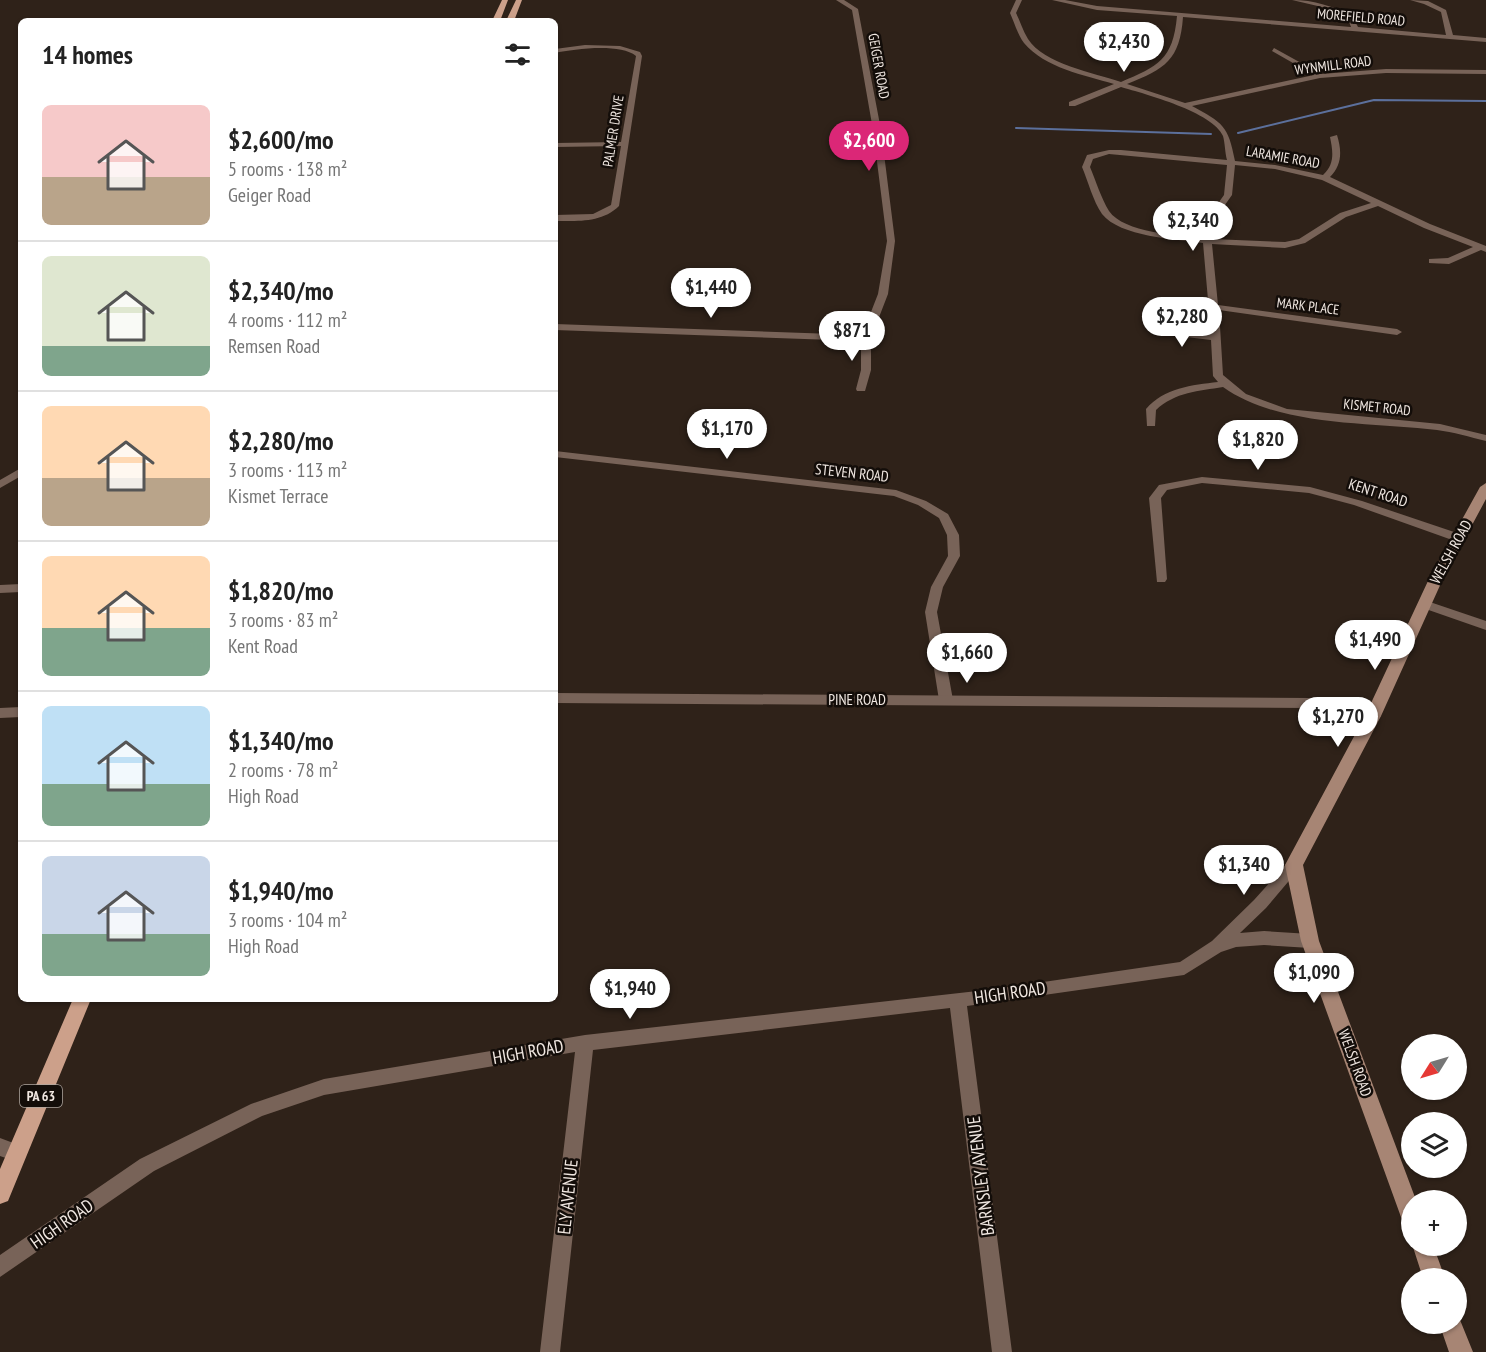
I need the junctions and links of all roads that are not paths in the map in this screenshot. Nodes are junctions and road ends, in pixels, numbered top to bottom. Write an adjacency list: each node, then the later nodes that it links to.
1 (505, 0): 10 (main road)
2 (519, 0): 11 (main road)
3 (842, 0): 39 (street, GEIGER ROAD)
4 (1019, 0): 22 (street)
5 (1055, 0): 8 (street, MOREFIELD ROAD)
6 (1295, 0): 13 (street)
7 (1413, 0): 14 (street)
8 (1097, 8): 9 (street, MOREFIELD ROAD); 12 (street)
9 (1180, 15): 13 (street, MOREFIELD ROAD); 22 (street)
10 (497, 18)
11 (511, 18)
12 (1091, 28)
13 (1355, 29): 14 (street, MOREFIELD ROAD)
14 (1450, 37): 15 (street, MOREFIELD ROAD)
15 (1486, 40)
16 (558, 50): 26 (street, PALMER DRIVE)
17 (1274, 50): 21 (street)
18 (1377, 65): 19 (street)
19 (1386, 71): 20 (street, WYNMILL ROAD); 21 (street, WYNMILL ROAD)
20 (1486, 72)
21 (1320, 76): 24 (street, WYNMILL ROAD)
22 (1119, 85): 23 (street); 24 (street)
23 (1071, 104)
24 (1185, 105): 28 (street)
25 (1335, 137): 29 (street)
26 (625, 144): 27 (street); 31 (street, PALMER DRIVE)
27 (558, 145)
28 (1231, 162): 29 (street, LARAMIE ROAD); 32 (street); 32 (street, LARAMIE ROAD)
29 (1325, 178): 30 (street, LARAMIE ROAD)
30 (1377, 204): 32 (street); 33 (street, LARAMIE ROAD)
31 (558, 218)
32 (1207, 241): 35 (street)
33 (1483, 248): 34 (street)
34 (1432, 261)
35 (1215, 307): 38 (street, MARK PLACE); 40 (street)
36 (558, 327): 39 (street)
37 (1153, 330): 40 (street)
38 (1397, 332)
39 (866, 338): 42 (street, GEIGER ROAD)
40 (1215, 338): 41 (street)
41 (1225, 384): 43 (street); 44 (street, KISMET ROAD)
42 (861, 389)
43 (1151, 424)
44 (1486, 438)
45 (558, 454): 56 (street, STEVEN ROAD)
46 (18, 473): 47 (street)
47 (0, 485)
48 (1486, 487): 49 (main road, WELSH ROAD)
49 (1459, 537): 50 (street, KENT ROAD); 53 (main road, WELSH ROAD)
50 (1161, 579)
51 (18, 588): 52 (street)
52 (0, 589)
53 (1424, 604): 54 (street); 59 (main road, WELSH ROAD)
54 (1486, 626)
55 (558, 698): 56 (street, PINE ROAD)
56 (946, 700): 59 (street, PINE ROAD)
57 (18, 712): 58 (street)
58 (0, 713)
59 (1373, 716): 60 (main road, WELSH ROAD)
60 (1294, 865): 61 (main road, WELSH ROAD); 62 (street)
61 (1310, 941): 62 (street, HIGH ROAD); 67 (main road, WELSH ROAD)
62 (1215, 947): 63 (street, HIGH ROAD)
63 (958, 1000): 65 (street, HIGH ROAD); 72 (street, BARNSLEY AVENUE)
64 (81, 1002): 66 (main road, PA 63)
65 (585, 1043): 69 (street, HIGH ROAD); 71 (street, ELY AVENUE)
66 (8, 1150): 68 (main road, PA 63)
67 (1402, 1190)
68 (0, 1194)
69 (0, 1267)
70 (1454, 1334): 73 (main road)
71 (550, 1352)
72 (1002, 1352)
73 (1461, 1352)

